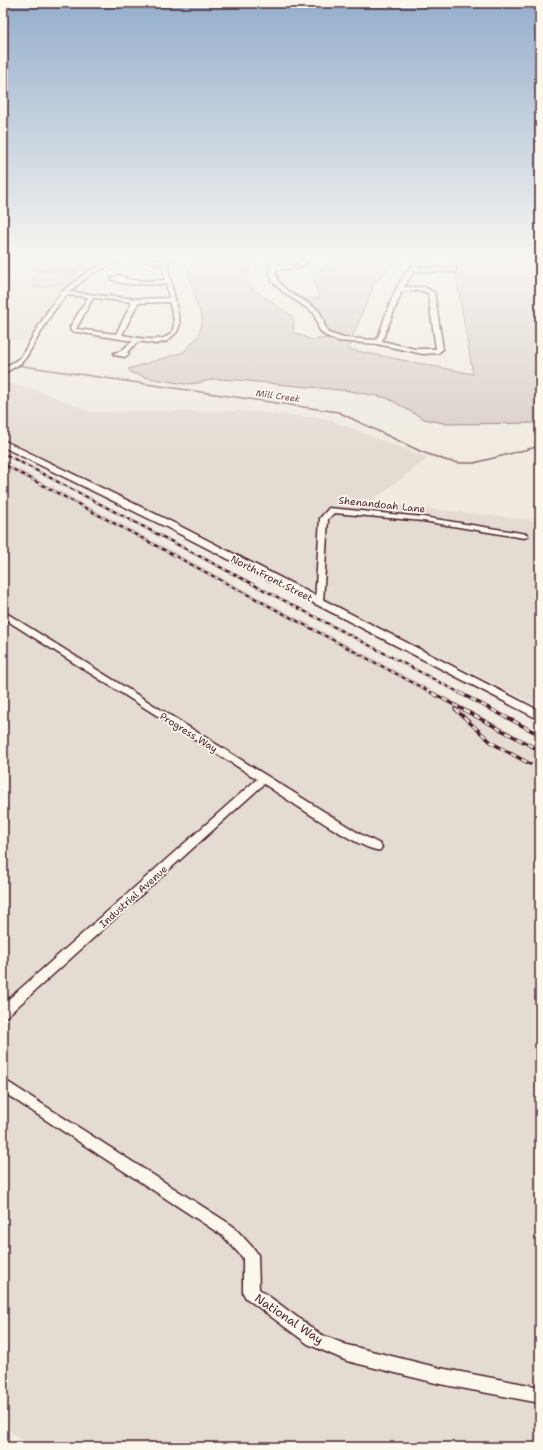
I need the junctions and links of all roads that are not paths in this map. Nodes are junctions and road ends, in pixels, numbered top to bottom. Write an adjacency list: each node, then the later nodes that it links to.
1 (43, 326): 12 (street)
2 (74, 326): 8 (street)
3 (124, 326): 8 (street)
4 (176, 326): 9 (street)
5 (322, 326): 10 (street)
6 (385, 326): 10 (street)
7 (436, 326): 10 (street)
8 (118, 337): 9 (street)
9 (137, 340): 11 (street)
10 (377, 342)
11 (123, 352)
12 (3, 372)
13 (3, 443): 15 (main road, North Front Street)
14 (524, 536): 15 (street, Shenandoah Lane)
15 (319, 602): 17 (main road, North Front Street)
16 (3, 614): 18 (street, Progress Way)
17 (540, 716)
18 (263, 779): 19 (street, Progress Way); 20 (street, Industrial Avenue)
19 (376, 847)
20 (3, 1012)
21 (3, 1085): 22 (street, National Way)
22 (540, 1395)

